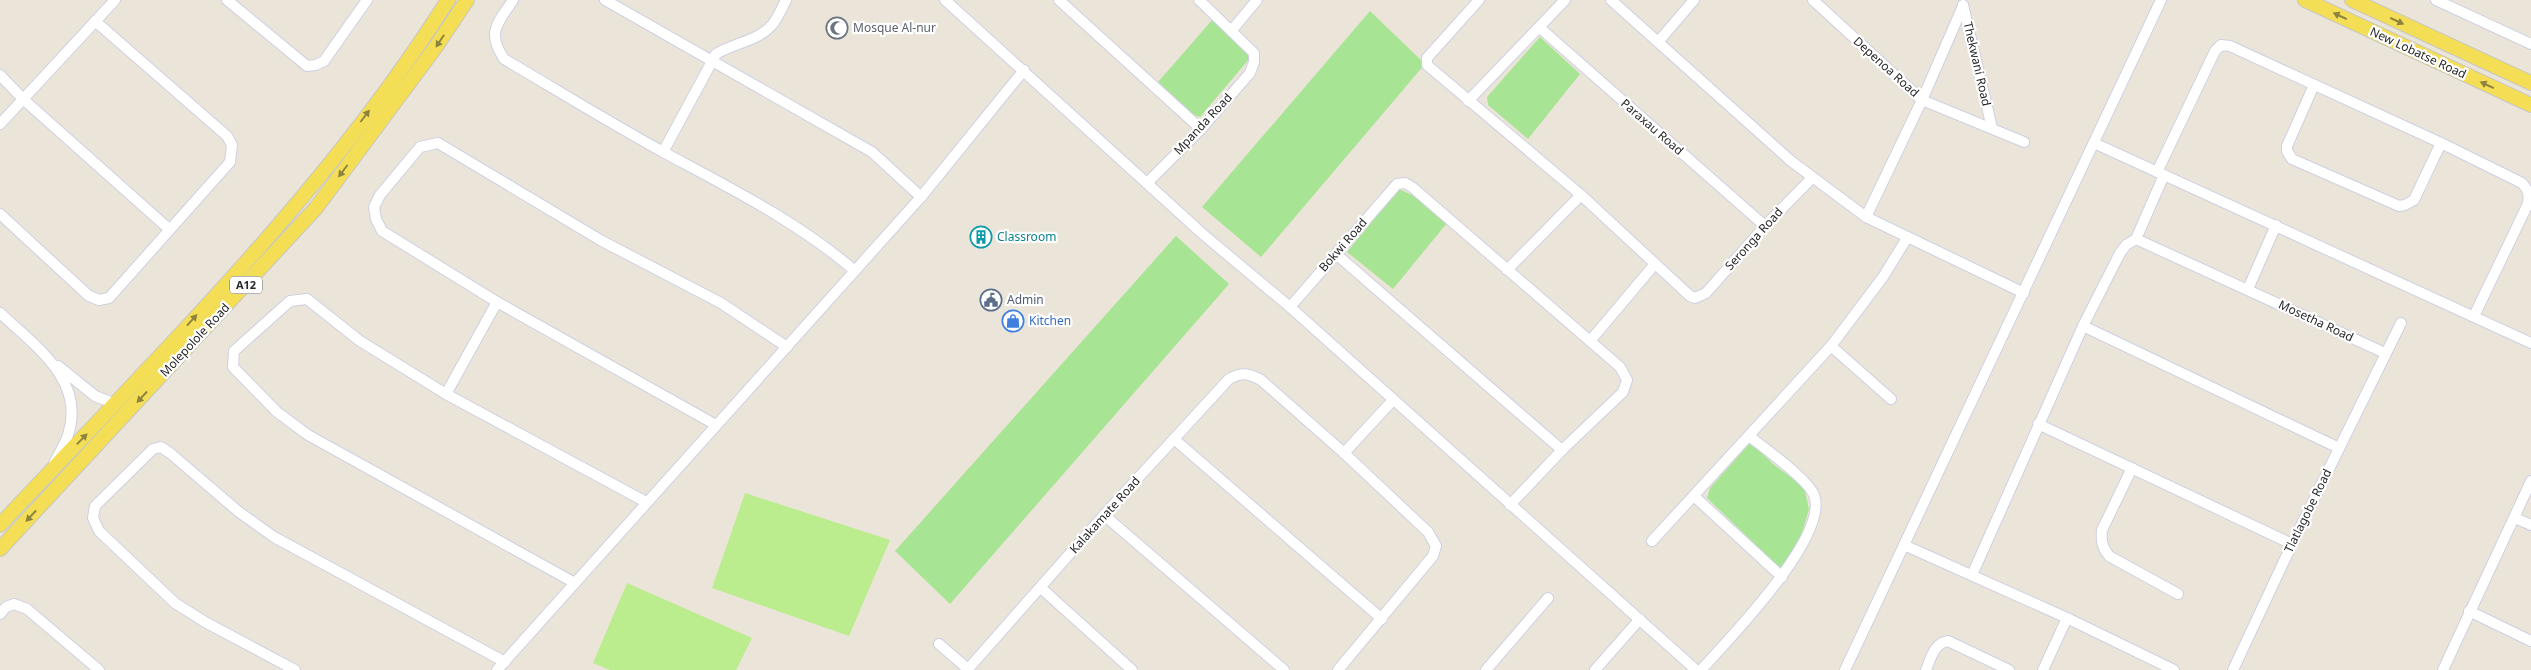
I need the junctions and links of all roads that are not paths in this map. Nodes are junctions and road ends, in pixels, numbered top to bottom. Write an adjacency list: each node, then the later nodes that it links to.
1 (115, 0): 23 (street)
2 (227, 0): 3 (street)
3 (367, 0)
4 (448, 0): 77 (main road, Molepolole Road / A12, one-way to 4)
5 (467, 0): 98 (main road, Molepolole Road / A12, one-way to 98)
6 (513, 0): 43 (street)
7 (605, 0): 28 (street)
8 (786, 0): 28 (street)
9 (946, 0): 29 (street)
10 (1059, 0): 39 (street)
11 (1199, 0): 25 (street)
12 (1257, 0): 25 (street)
13 (1479, 0): 35 (street)
14 (1565, 0): 24 (street)
15 (1611, 0): 26 (street)
16 (1694, 0): 26 (street)
17 (1813, 0): 34 (street, Depenoa Road)
18 (2161, 0): 41 (street)
19 (2305, 0): 36 (main road, New Lobatse Road, one-way to 19)
20 (2352, 0): 31 (main road, one-way to 31)
21 (2436, 0): 27 (street)
22 (1962, 3): 34 (street); 38 (street, Thekwani Road)
23 (95, 21): 33 (street); 53 (street)
24 (1540, 28): 35 (street); 52 (street, Paraxau Road)
25 (1232, 30): 39 (street, Mpanda Road)
26 (1658, 42): 45 (street)
27 (2531, 44)
28 (712, 59): 43 (street); 48 (street)
29 (1024, 70): 46 (street); 48 (street)
30 (0, 75): 33 (street)
31 (2531, 83)
32 (2314, 85): 42 (street); 42 (street); 44 (street)
33 (23, 98): 37 (street); 53 (street)
34 (1922, 100): 38 (street, Depenoa Road); 50 (street)
35 (1468, 101): 47 (street)
36 (2531, 105)
37 (0, 124)
38 (1992, 128): 40 (street, Depenoa Road)
39 (1201, 129): 46 (street, Mpanda Road)
40 (2024, 142)
41 (2094, 143): 44 (street); 61 (street)
42 (2441, 143): 65 (street)
43 (662, 152): 59 (street)
44 (2160, 174): 51 (street); 55 (street)
45 (1812, 178): 50 (street); 52 (street, Seronga Road)
46 (1147, 182): 63 (street)
47 (1580, 195): 57 (street); 58 (street)
48 (921, 197): 59 (street)
49 (0, 214): 53 (street)
50 (1866, 217): 54 (street)
51 (2276, 225): 60 (street); 65 (street)
52 (1765, 226): 57 (street, Seronga Road)
53 (169, 229)
54 (1907, 238): 61 (street); 71 (street)
55 (2136, 239): 60 (street, Mosetha Road); 67 (street)
56 (1336, 254): 58 (street, Bokwi Road); 63 (street, Bokwi Road); 83 (street)
57 (1655, 264): 68 (street)
58 (1507, 270): 68 (street)
59 (855, 271): 70 (street)
60 (2248, 289): 72 (street, Mosetha Road)
61 (2024, 292): 97 (street)
62 (497, 302): 70 (street); 74 (street); 79 (street)
63 (1290, 307): 76 (street)
64 (0, 313): 73 (street)
65 (2474, 316): 69 (street)
66 (2401, 323): 72 (street, Tlatlagobe Road)
67 (2083, 326): 78 (street); 82 (street)
68 (1590, 341): 83 (street)
69 (2531, 342)
70 (787, 346): 79 (street)
71 (1831, 346): 75 (street); 80 (street)
72 (2385, 353): 82 (street, Tlatlagobe Road)
73 (51, 361): 77 (street); 86 (street)
74 (446, 394): 89 (street); 101 (street)
75 (1891, 399)
76 (1392, 400): 84 (street); 90 (street)
77 (116, 404): 86 (main road, Molepolole Road / A12, one-way to 77)
78 (2038, 424): 85 (street); 99 (street)
79 (716, 425): 89 (street)
80 (1749, 436): 88 (street); 100 (street)
81 (1174, 439): 84 (street, Kalakamate Road); 91 (street, Kalakamate Road); 108 (street)
82 (2339, 448): 96 (street, Tlatlagobe Road)
83 (1562, 450): 90 (street)
84 (1344, 453): 108 (street)
85 (2132, 468): 96 (street); 103 (street)
86 (49, 472): 93 (main road, Molepolole Road / A12)
87 (2531, 481): 92 (street)
88 (1695, 497): 95 (street); 100 (street)
89 (646, 502): 101 (street)
90 (1510, 505): 109 (street)
91 (1104, 515): 102 (street, Kalakamate Road); 119 (street)
92 (2515, 518): 94 (street); 105 (street)
93 (0, 525)
94 (2531, 525)
95 (1652, 541)
96 (2292, 544): 130 (street, Tlatlagobe Road)
97 (1904, 545): 99 (street); 125 (street)
98 (0, 549)
99 (1972, 575): 107 (street)
100 (1782, 577): 124 (street)
101 (575, 583): 112 (street)
102 (1041, 588): 117 (street, Kalakamate Road); 118 (street)
103 (2178, 594)
104 (1548, 598): 121 (street)
105 (2469, 611): 110 (street); 131 (street)
106 (0, 614): 114 (street)
107 (2067, 618): 113 (street); 128 (street)
108 (1382, 620): 120 (street)
109 (1640, 620): 122 (street); 123 (street)
110 (2531, 641)
111 (939, 644): 117 (street)
112 (505, 662): 115 (street); 116 (street)
113 (2159, 667): 129 (street)
114 (99, 670)
115 (295, 670)
116 (497, 670)
117 (968, 670)
118 (1132, 670)
119 (1284, 670)
120 (1338, 670)
121 (1486, 670)
122 (1595, 670)
123 (1696, 670)
124 (1701, 670)
125 (1845, 670)
126 (1926, 670): 127 (street)
127 (2010, 670)
128 (2043, 670)
129 (2174, 670)
130 (2233, 670)
131 (2443, 670)

